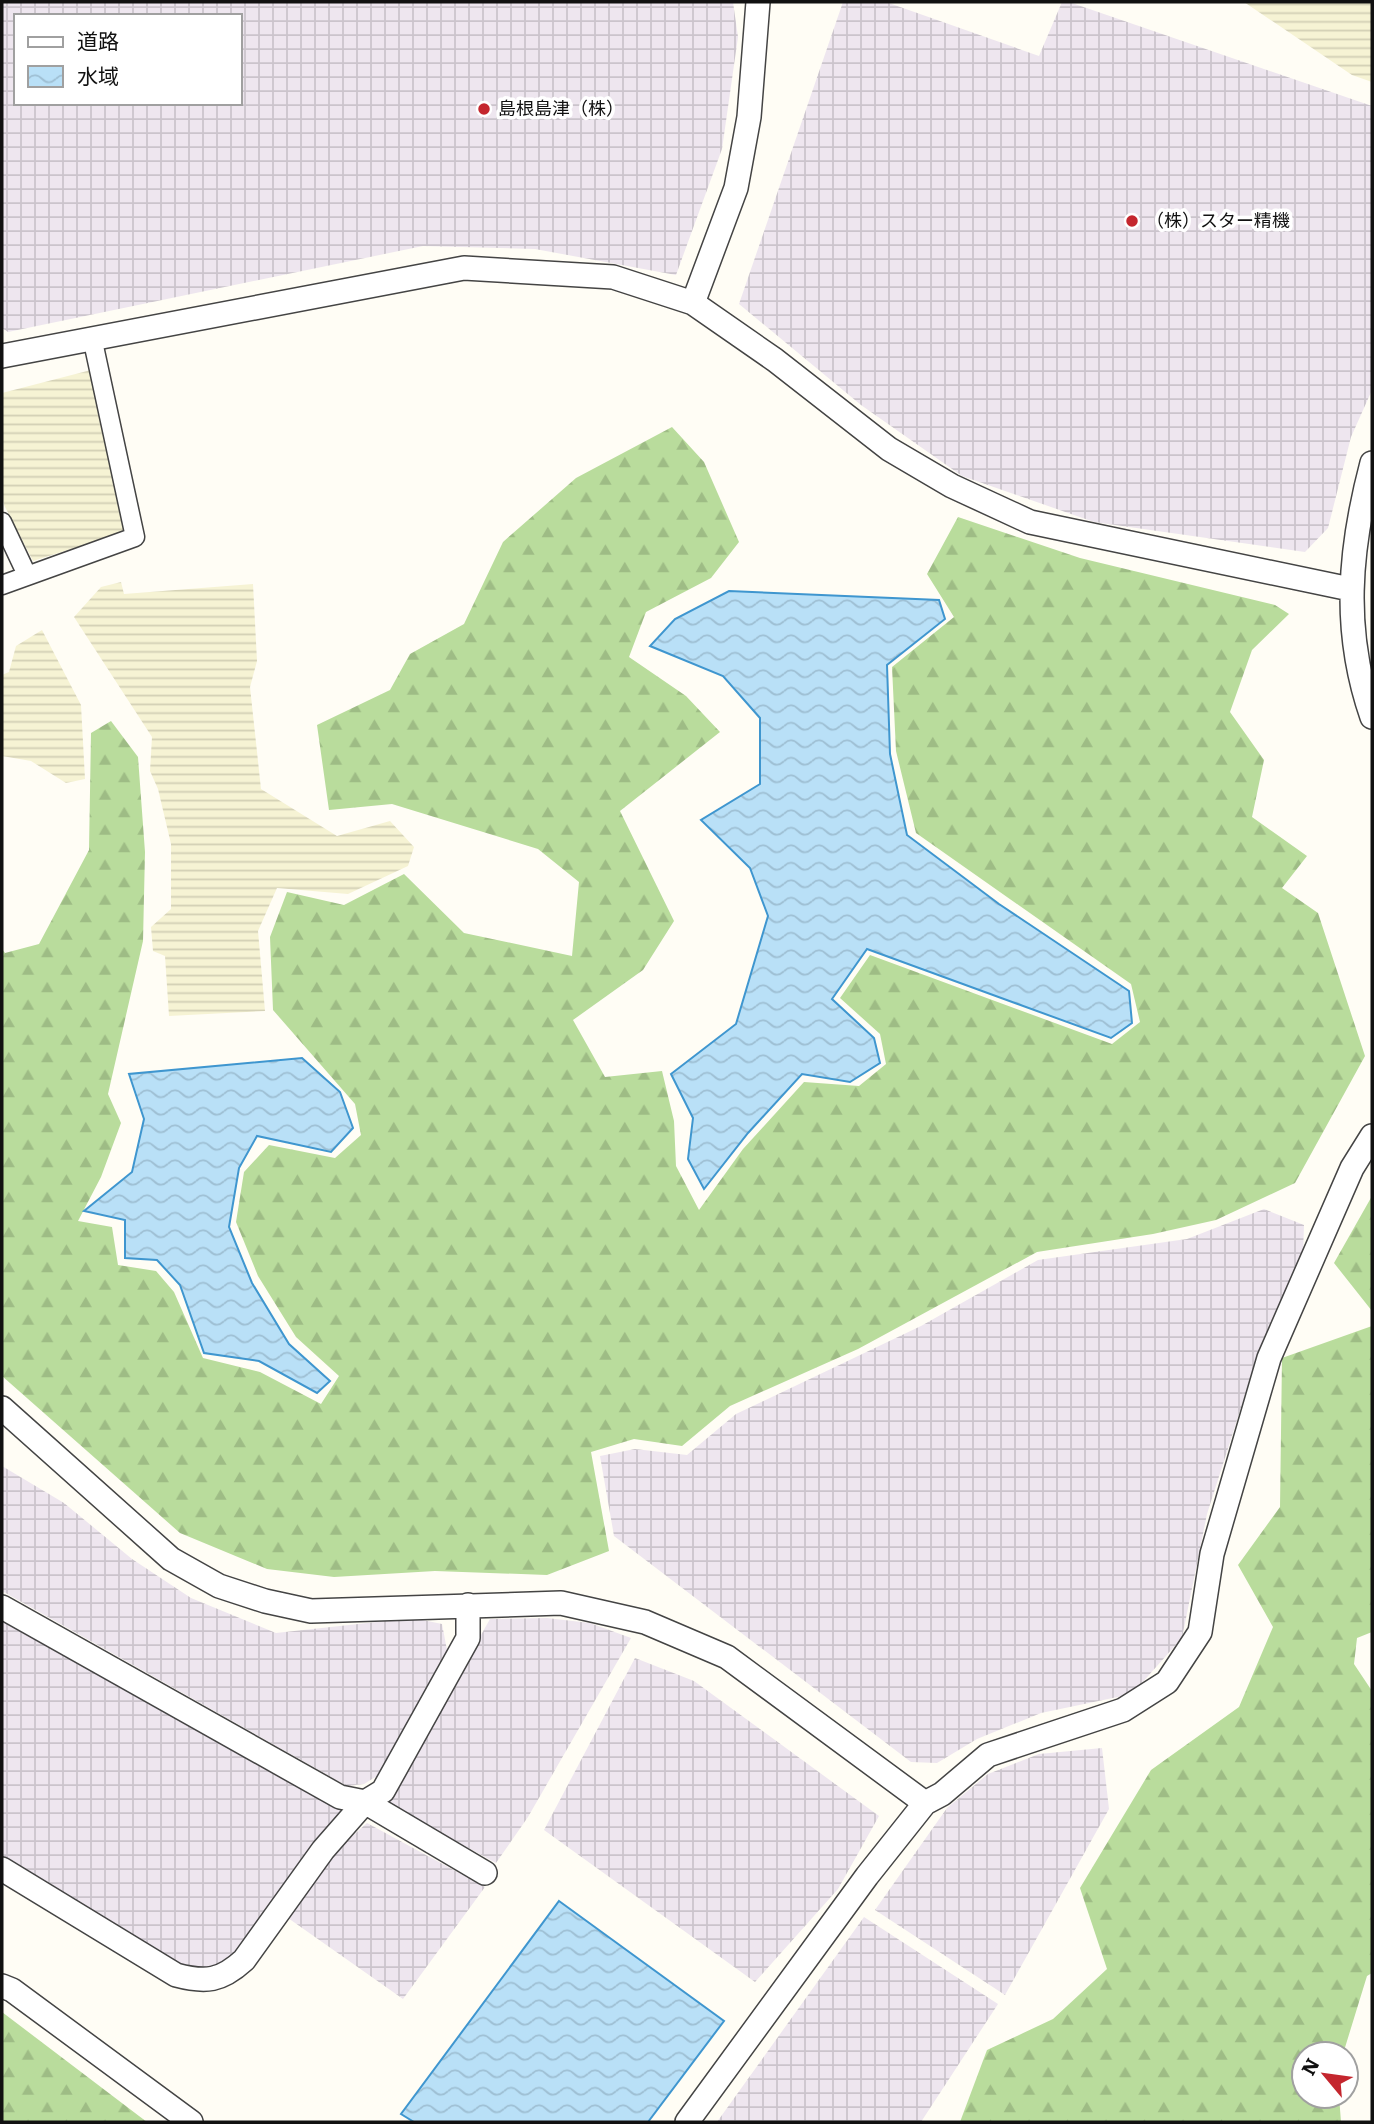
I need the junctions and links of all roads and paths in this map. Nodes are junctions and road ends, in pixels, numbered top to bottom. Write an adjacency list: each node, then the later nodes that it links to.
1 (758, 2): 2 (street)
2 (693, 303): 3 (street); 9 (street)
3 (92, 337): 4 (street); 7 (street)
4 (2, 356)
5 (1372, 463): 9 (street)
6 (2, 522): 7 (street)
7 (27, 575): 8 (street)
8 (2, 585)
9 (1350, 589): 10 (street)
10 (1372, 718)
11 (1372, 1136): 16 (street)
12 (2, 1409): 13 (street)
13 (468, 1605): 15 (street); 16 (street)
14 (2, 1607): 15 (street)
15 (365, 1802): 17 (street); 18 (street)
16 (925, 1803): 21 (street)
17 (2, 1869)
18 (485, 1873)
19 (2, 1986): 20 (street)
20 (191, 2122)
21 (687, 2122)

